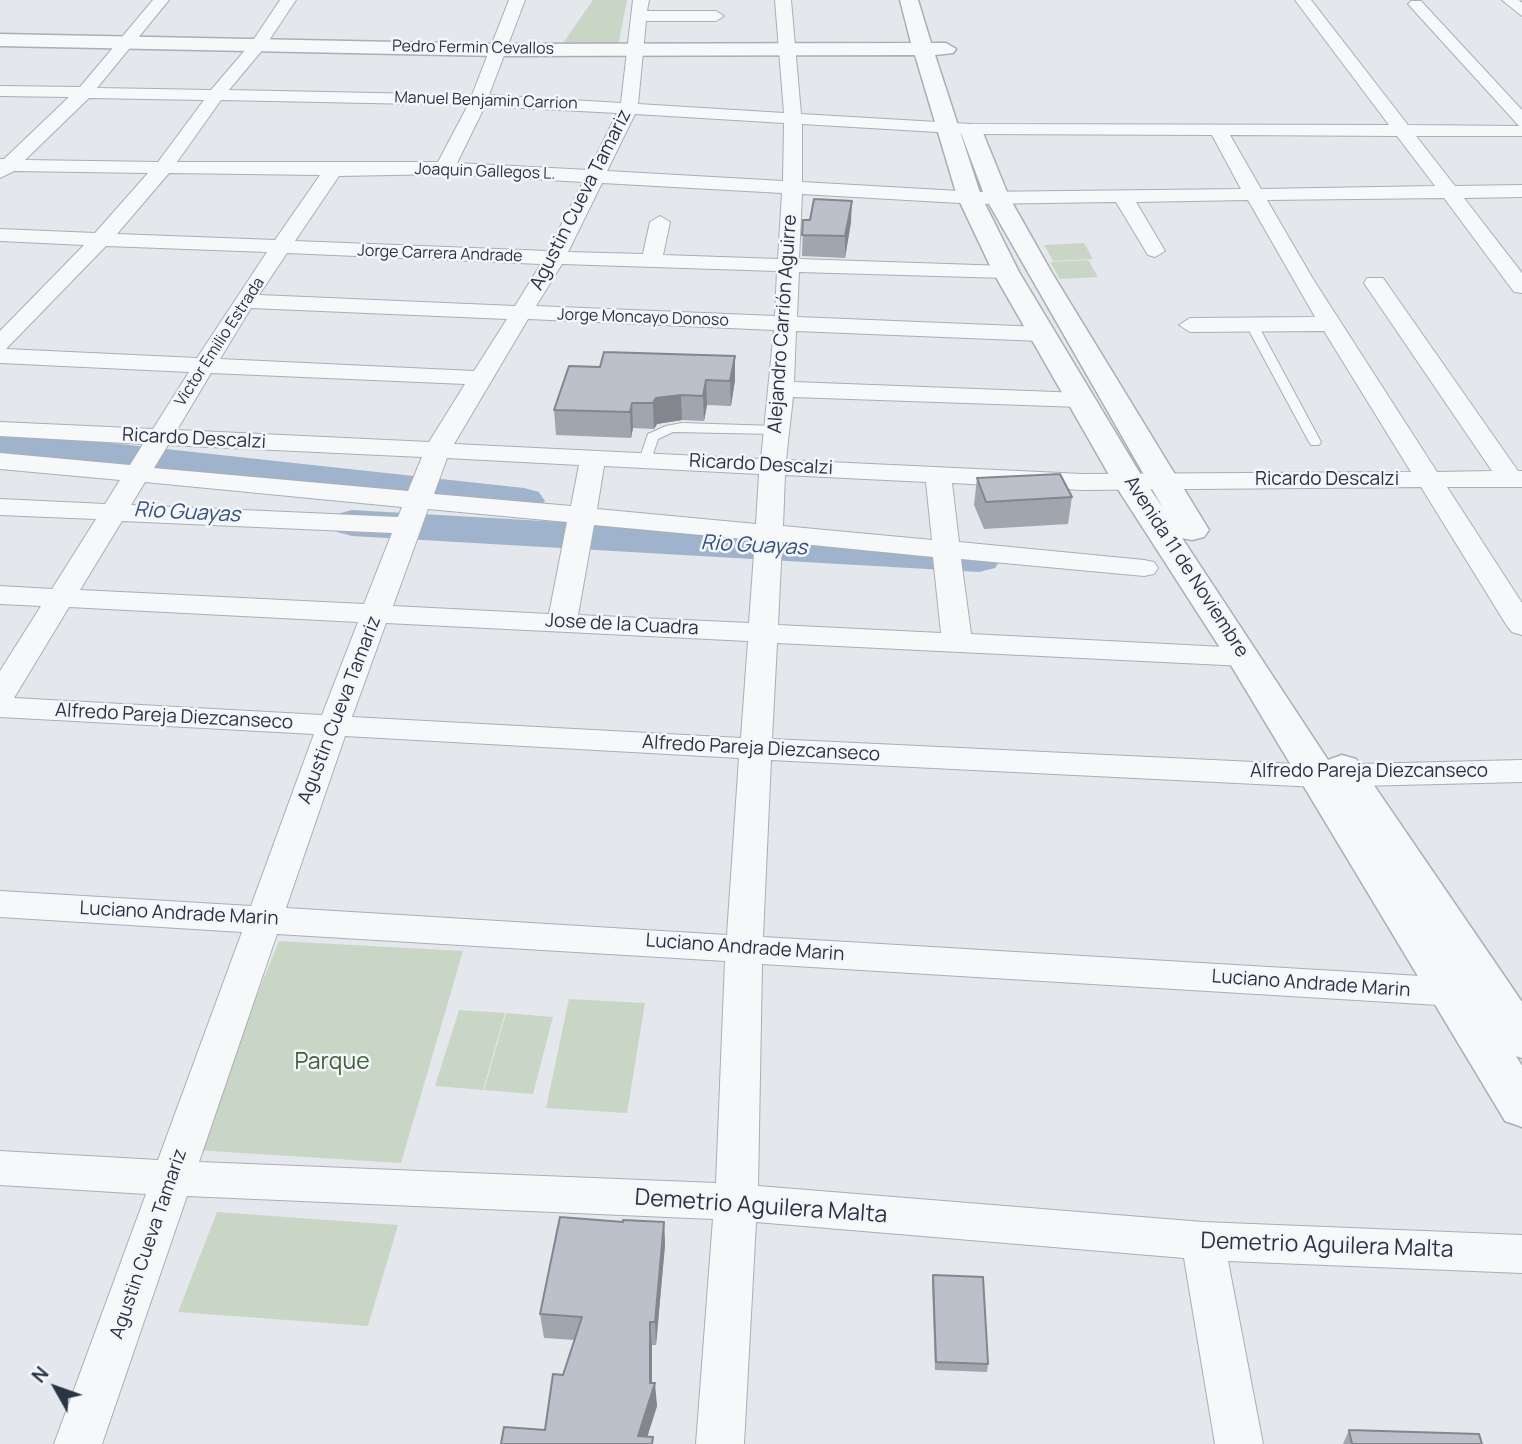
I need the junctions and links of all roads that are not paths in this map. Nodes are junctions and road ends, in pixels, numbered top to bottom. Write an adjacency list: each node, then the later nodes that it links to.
1 (161, 0): 13 (street)
2 (288, 0): 14 (street)
3 (517, 0): 18 (street)
4 (783, 0): 16 (street, Alejandro Carrión Aguirre)
5 (909, 0): 17 (street, Avenida 11 de Noviembre)
6 (1303, 0): 30 (street)
7 (1510, 0): 10 (street)
8 (1416, 4): 27 (street)
9 (640, 8): 11 (street); 15 (street, Agustin Cueva Tamariz)
10 (1522, 11)
11 (716, 16)
12 (0, 40): 13 (street, Pedro Fermin Cevallos)
13 (126, 42): 14 (street, Pedro Fermin Cevallos); 21 (street)
14 (258, 45): 18 (street, Pedro Fermin Cevallos); 22 (street)
15 (636, 48): 16 (street, Pedro Fermin Cevallos); 18 (street, Pedro Fermin Cevallos); 25 (street, Agustin Cueva Tamariz)
16 (789, 48): 17 (street, Pedro Fermin Cevallos); 26 (street, Alejandro Carrión Aguirre)
17 (921, 49): 19 (street, Pedro Fermin Cevallos); 28 (street, Avenida 11 de Noviembre)
18 (498, 50): 23 (street)
19 (954, 75)
20 (0, 91): 21 (street, Manuel Benjamin Carrion)
21 (84, 93): 22 (street, Manuel Benjamin Carrion); 33 (street)
22 (216, 94): 23 (street, Manuel Benjamin Carrion); 34 (street)
23 (479, 100): 25 (street, Manuel Benjamin Carrion); 35 (street)
24 (962, 102): 29 (street, Avenida 11 de Noviembre)
25 (629, 108): 26 (street, Manuel Benjamin Carrion); 37 (street, Agustin Cueva Tamariz)
26 (793, 119): 28 (street, Manuel Benjamin Carrion); 41 (street, Alejandro Carrión Aguirre)
27 (1522, 121)
28 (945, 127): 29 (street, Manuel Benjamin Carrion); 43 (street, Avenida 11 de Noviembre)
29 (971, 129): 32 (street, Manuel Benjamin Carrion); 43 (street, Avenida 11 de Noviembre)
30 (1401, 131): 31 (street, Manuel Benjamin Carrion); 32 (street, Manuel Benjamin Carrion); 39 (street)
31 (1522, 131)
32 (1219, 132): 40 (street)
33 (3, 168): 34 (street, Joaquin Gallegos L.)
34 (163, 168): 36 (street, Joaquin Gallegos L.); 47 (street)
35 (445, 168): 36 (street, Joaquin Gallegos L.); 37 (street, Joaquin Gallegos L.)
36 (333, 170): 48 (street, Victor Emilio Estrada)
37 (597, 177): 41 (street, Joaquin Gallegos L.); 50 (street, Agustin Cueva Tamariz)
38 (1522, 178): 39 (street)
39 (1446, 185): 40 (street); 42 (street); 55 (street)
40 (1250, 187): 43 (street); 44 (street); 59 (street)
41 (793, 188): 43 (street, Joaquin Gallegos L.); 52 (street, Alejandro Carrión Aguirre)
42 (1522, 191)
43 (986, 192): 44 (street); 53 (street, Avenida 11 de Noviembre); 82 (street, Avenida 11 de Noviembre)
44 (1122, 195): 49 (street)
45 (660, 222): 51 (street)
46 (0, 235): 47 (street, Jorge Carrera Andrade)
47 (101, 239): 48 (street, Jorge Carrera Andrade); 63 (street)
48 (283, 247): 50 (street, Jorge Carrera Andrade); 56 (street, Victor Emilio Estrada)
49 (1155, 251)
50 (555, 258): 51 (street, Jorge Carrera Andrade); 57 (street, Agustin Cueva Tamariz)
51 (652, 260): 52 (street, Jorge Carrera Andrade)
52 (789, 266): 53 (street, Jorge Carrera Andrade); 58 (street, Alejandro Carrión Aguirre)
53 (1006, 272): 62 (street, Avenida 11 de Noviembre)
54 (1375, 283): 81 (street)
55 (1522, 286)
56 (244, 301): 57 (street, Jorge Moncayo Donoso); 65 (street, Victor Emilio Estrada)
57 (521, 313): 58 (street, Jorge Moncayo Donoso); 66 (street, Agustin Cueva Tamariz)
58 (786, 324): 62 (street, Jorge Moncayo Donoso); 67 (street, Alejandro Carrión Aguirre)
59 (1331, 324): 61 (street); 80 (street)
60 (1190, 325): 61 (street)
61 (1252, 325): 72 (lane)
62 (1041, 334): 68 (street, Avenida 11 de Noviembre)
63 (0, 344)
64 (0, 356): 65 (street)
65 (204, 365): 66 (street); 71 (street, Victor Emilio Estrada)
66 (480, 378): 73 (street, Agustin Cueva Tamariz)
67 (782, 389): 68 (street); 70 (street, Alejandro Carrión Aguirre)
68 (1081, 400): 82 (street, Avenida 11 de Noviembre)
69 (0, 429): 71 (street, Ricardo Descalzi)
70 (775, 430): 75 (lane); 77 (street, Alejandro Carrión Aguirre)
71 (158, 438): 73 (street, Ricardo Descalzi); 84 (street, Victor Emilio Estrada)
72 (1315, 442)
73 (437, 450): 74 (street, Ricardo Descalzi); 85 (street, Agustin Cueva Tamariz)
74 (593, 458): 75 (street, Ricardo Descalzi); 89 (street)
75 (645, 460): 77 (street, Ricardo Descalzi)
76 (0, 461): 78 (street)
77 (774, 465): 79 (street, Ricardo Descalzi); 91 (street, Alejandro Carrión Aguirre)
78 (0, 468)
79 (938, 475): 82 (street, Ricardo Descalzi); 92 (street)
80 (1431, 479): 81 (street, Ricardo Descalzi); 82 (street, Ricardo Descalzi); 90 (street)
81 (1516, 479)
82 (1144, 480): 93 (street, Avenida 11 de Noviembre); 99 (street, Avenida 11 de Noviembre)
83 (0, 507): 84 (street)
84 (113, 510): 85 (street); 87 (street, Victor Emilio Estrada)
85 (408, 526): 88 (street, Agustin Cueva Tamariz)
86 (0, 595): 87 (street, Jose de la Cuadra)
87 (59, 598): 88 (street, Jose de la Cuadra); 94 (street, Victor Emilio Estrada)
88 (377, 612): 89 (street, Jose de la Cuadra); 96 (street, Agustin Cueva Tamariz)
89 (562, 623): 91 (street, Jose de la Cuadra)
90 (1522, 626)
91 (763, 632): 92 (street, Jose de la Cuadra); 97 (street, Alejandro Carrión Aguirre)
92 (957, 642): 93 (street, Jose de la Cuadra)
93 (1244, 657): 99 (street, Avenida 11 de Noviembre)
94 (0, 696)
95 (0, 707): 96 (street, Alfredo Pareja Diezcanseco)
96 (333, 726): 97 (street, Alfredo Pareja Diezcanseco); 101 (street, Agustin Cueva Tamariz)
97 (758, 749): 99 (street, Alfredo Pareja Diezcanseco); 102 (street, Alejandro Carrión Aguirre)
98 (1522, 771): 99 (street, Alfredo Pareja Diezcanseco)
99 (1331, 775): 103 (street, Avenida 11 de Noviembre); 104 (street, Avenida 11 de Noviembre)
100 (0, 904): 101 (street, Luciano Andrade Marin)
101 (264, 919): 102 (street, Luciano Andrade Marin); 108 (street, Agustin Cueva Tamariz)
102 (744, 947): 103 (street, Luciano Andrade Marin); 109 (street, Alejandro Carrión Aguirre)
103 (1451, 993): 104 (street, Luciano Andrade Marin); 106 (street, Avenida 11 de Noviembre)
104 (1490, 994): 105 (street, Avenida 11 de Noviembre)
105 (1522, 1040)
106 (1522, 1107)
107 (0, 1168): 108 (street, Demetrio Aguilera Malta)
108 (172, 1178): 109 (street, Demetrio Aguilera Malta); 112 (street, Agustin Cueva Tamariz)
109 (736, 1202): 110 (street, Demetrio Aguilera Malta); 113 (street, Alejandro Carrión Aguirre)
110 (1203, 1241): 111 (street, Demetrio Aguilera Malta); 114 (street)
111 (1522, 1254)
112 (78, 1444)
113 (720, 1444)
114 (1239, 1444)

